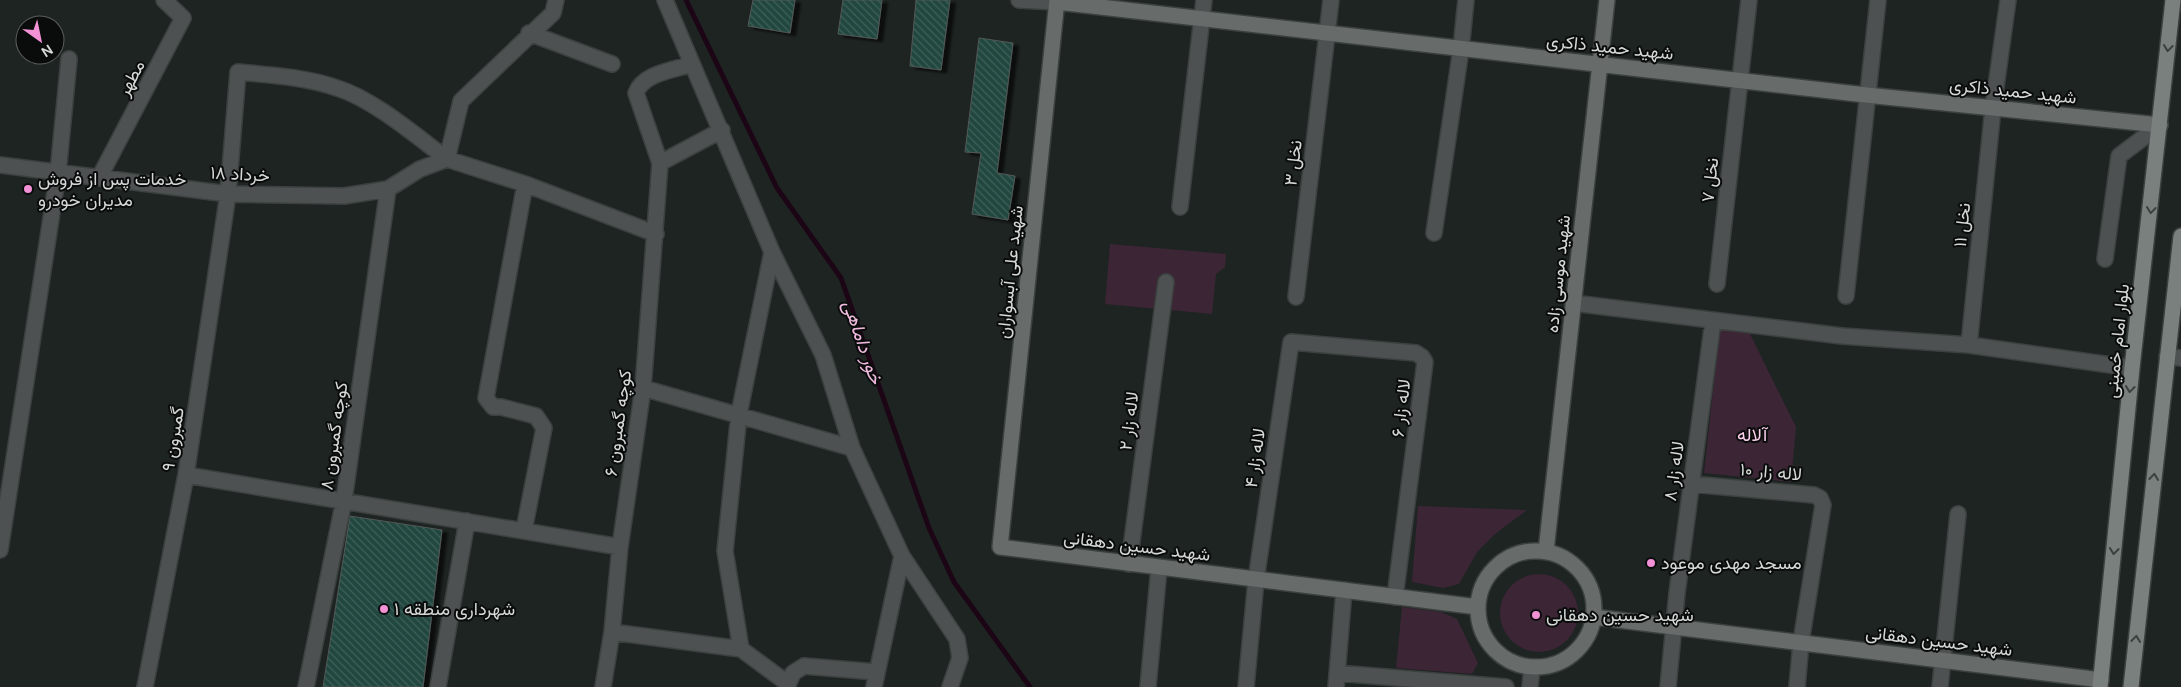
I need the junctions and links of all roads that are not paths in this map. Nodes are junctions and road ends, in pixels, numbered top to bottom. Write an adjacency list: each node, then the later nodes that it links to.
1 (164, 0): 31 (street, مطهر)
2 (556, 0): 15 (street)
3 (665, 0): 20 (street)
4 (1018, 0): 13 (street)
5 (1204, 0): 14 (street)
6 (1331, 0): 16 (street, نخل ۳)
7 (1466, 0): 17 (street)
8 (1607, 0): 21 (street, شهید موسی زاده)
9 (1749, 0): 22 (street, نخل ۷)
10 (1878, 0): 23 (street)
11 (2008, 0): 24 (street, نخل ۱۱)
12 (2173, 0): 25 (main road, بلوار امام خمینی, one-way to 25)
13 (1057, 1): 14 (street, شهید حمید ذاکری); 61 (street, شهید علی آبسواران)
14 (1202, 20): 16 (street, شهید حمید ذاکری); 35 (street)
15 (529, 33): 19 (street); 27 (street)
16 (1328, 34): 17 (street, شهید حمید ذاکری); 44 (street, نخل ۳)
17 (1461, 49): 21 (street, شهید حمید ذاکری); 36 (street)
18 (69, 59): 30 (street)
19 (612, 64)
20 (692, 64): 26 (street); 28 (street)
21 (1600, 65): 22 (street, شهید حمید ذاکری); 45 (street, شهید موسی زاده)
22 (1739, 81): 23 (street, شهید حمید ذاکری); 42 (street, نخل ۷)
23 (1866, 95): 24 (street, شهید حمید ذاکری); 43 (street)
24 (1993, 108): 25 (street, شهید حمید ذاکری); 48 (street, نخل ۱۱)
25 (2160, 126): 40 (street); 50 (main road, بلوار امام خمینی, one-way to 50)
26 (722, 130): 28 (street); 39 (street)
27 (447, 159): 32 (street); 33 (street); 34 (street, گمبرون ۹)
28 (660, 163): 37 (street, کوچه گمبرون ۶)
29 (0, 165): 30 (street, خرداد ۱۸)
30 (58, 173): 31 (street, خرداد ۱۸); 62 (street)
31 (99, 178): 34 (street, خرداد ۱۸)
32 (525, 184): 37 (street); 59 (street)
33 (388, 189): 34 (street, خرداد ۱۸); 56 (street, کوچه گمبرون ۸)
34 (228, 194): 54 (street, گمبرون ۹)
35 (1180, 207)
36 (1434, 233)
37 (656, 234): 51 (street, کوچه گمبرون ۶)
38 (2181, 236): 49 (main road)
39 (772, 252): 52 (street); 53 (street)
40 (2105, 259)
41 (1166, 282): 65 (street, لاله زار ۲)
42 (1717, 284)
43 (1846, 296)
44 (1296, 297)
45 (1574, 303): 46 (street); 63 (street, شهید موسی زاده)
46 (1713, 320): 48 (street); 55 (street, لاله زار ۸)
47 (1291, 342): 67 (street, لاله زار ۴); 69 (street, لاله زار ۶)
48 (1969, 345): 50 (street)
49 (2174, 357): 95 (main road, one-way to 49)
50 (2132, 368): 80 (main road, بلوار امام خمینی, one-way to 80)
51 (643, 388): 52 (street); 60 (street, کوچه گمبرون ۶)
52 (739, 414): 53 (street); 75 (street)
53 (852, 448): 64 (street)
54 (186, 475): 56 (street); 82 (street, گمبرون ۹)
55 (1691, 484): 72 (street, لاله زار ۸); 74 (street, لاله زار ۱۰)
56 (344, 500): 58 (street); 83 (street, کوچه گمبرون ۸)
57 (1958, 514): 76 (street)
58 (467, 521): 59 (street); 84 (street)
59 (524, 530): 60 (street)
60 (620, 547): 73 (street, کوچه گمبرون ۶)
61 (1000, 547): 65 (street, شهید حسین دهقانی)
62 (0, 550)
63 (1546, 551): 70 (street); 71 (street)
64 (902, 556): 78 (street); 87 (street)
65 (1129, 564): 66 (street, شهید حسین دهقانی)
66 (1159, 568): 67 (street, شهید حسین دهقانی); 88 (street)
67 (1256, 580): 68 (street, شهید حسین دهقانی); 89 (street, لاله زار ۴)
68 (1344, 590): 69 (street, شهید حسین دهقانی); 79 (street)
69 (1395, 597): 70 (street, شهید حسین دهقانی)
70 (1478, 607): 77 (street)
71 (1594, 617): 72 (street, شهید حسین دهقانی); 77 (street)
72 (1674, 626): 74 (street, شهید حسین دهقانی); 92 (street, لاله زار ۸)
73 (612, 632): 75 (street); 85 (street, کوچه گمبرون ۶)
74 (1801, 642): 76 (street, شهید حسین دهقانی); 93 (street)
75 (741, 648): 81 (street)
76 (1943, 660): 80 (street, شهید حسین دهقانی); 94 (street)
77 (1532, 668): 91 (street)
78 (876, 672): 81 (street); 86 (street)
79 (1336, 680): 90 (street)
80 (2101, 683)
81 (787, 685)
82 (145, 687)
83 (306, 687)
84 (438, 687)
85 (603, 687)
86 (874, 687)
87 (950, 687)
88 (1148, 687)
89 (1246, 687)
90 (1506, 687)
91 (1530, 687)
92 (1668, 687)
93 (1797, 687)
94 (1940, 687)
95 (2131, 687)

